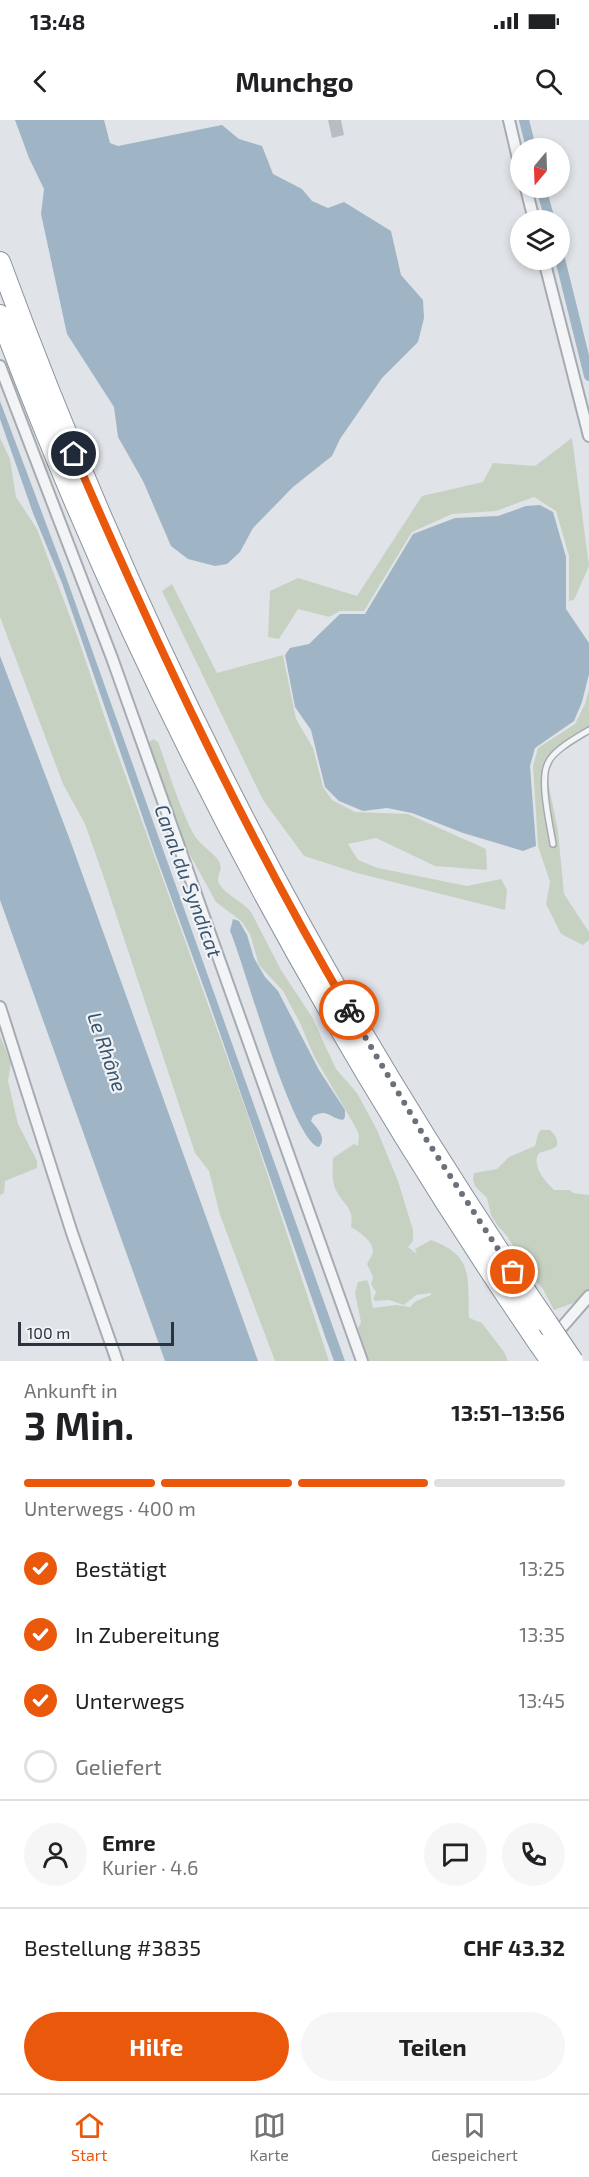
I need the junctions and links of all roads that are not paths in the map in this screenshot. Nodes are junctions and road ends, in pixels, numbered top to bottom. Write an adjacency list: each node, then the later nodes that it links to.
1 (509, 120): 2 (street)
2 (513, 138)
3 (0, 262): 12 (highway)
4 (547, 270): 7 (street)
5 (0, 315): 15 (highway, bridge)
6 (0, 366): 14 (street)
7 (589, 436)
8 (589, 730): 9 (lane)
9 (553, 843)
10 (0, 1007): 13 (street)
11 (589, 1296): 12 (street)
12 (556, 1325): 16 (highway, bridge)
13 (117, 1361)
14 (362, 1361)
15 (551, 1361)
16 (573, 1361)

